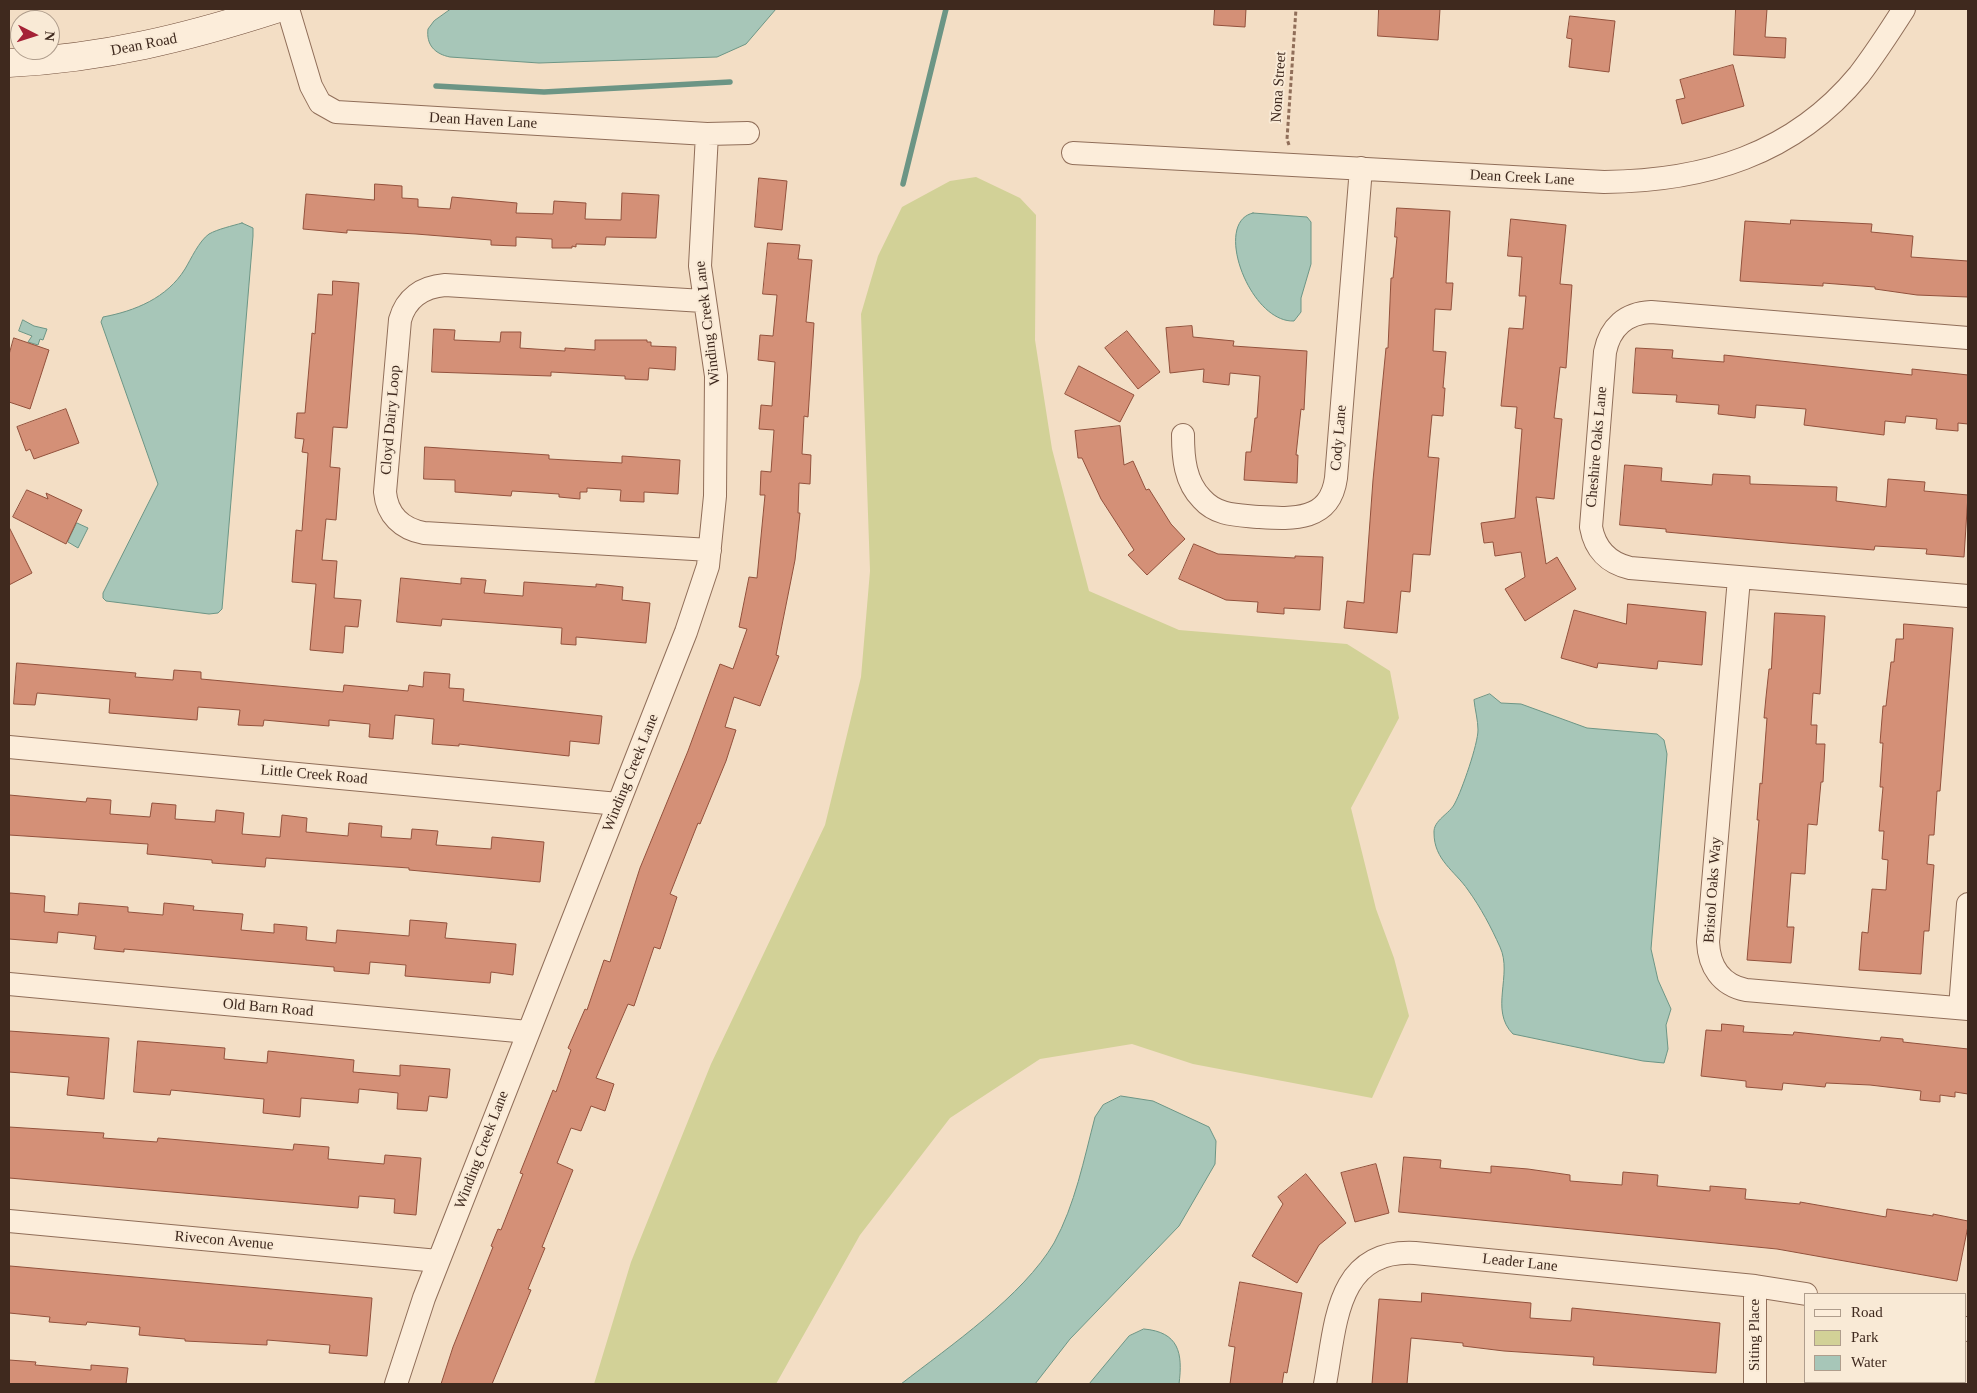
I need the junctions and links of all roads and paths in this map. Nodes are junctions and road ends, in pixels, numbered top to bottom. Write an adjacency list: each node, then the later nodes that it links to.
1 (276, 9): 5 (street, Dean Road)
2 (288, 9): 7 (street, Dean Haven Lane)
3 (1296, 9): 9 (path, Nona Street)
4 (1904, 9): 10 (street, Dean Creek Lane)
5 (9, 63)
6 (748, 133): 7 (street, Dean Haven Lane)
7 (707, 134): 11 (street, Winding Creek Lane)
8 (1073, 153): 9 (street, Dean Creek Lane)
9 (1298, 166): 10 (street, Dean Creek Lane)
10 (1361, 168): 13 (street, Cody Lane)
11 (703, 300): 14 (street, Winding Creek Lane); 14 (street, Cloyd Dairy Loop)
12 (1968, 338): 15 (street, Cheshire Oaks Lane)
13 (1183, 435)
14 (710, 550): 18 (street, Winding Creek Lane)
15 (1739, 578): 16 (street, Cheshire Oaks Lane); 21 (street, Bristol Oaks Way)
16 (1968, 596)
17 (9, 747): 18 (street, Little Creek Road)
18 (618, 804): 22 (street, Winding Creek Lane)
19 (1968, 904): 21 (street)
20 (9, 984): 22 (street, Old Barn Road)
21 (1964, 1008)
22 (528, 1032): 24 (street, Winding Creek Lane)
23 (9, 1221): 24 (street, Rivecon Avenue)
24 (438, 1261): 27 (street, Winding Creek Lane)
25 (1754, 1286): 26 (street, Leader Lane); 28 (street, Leader Lane); 29 (street, Siting Place)
26 (1804, 1294)
27 (396, 1384)
28 (1325, 1384)
29 (1755, 1384)

